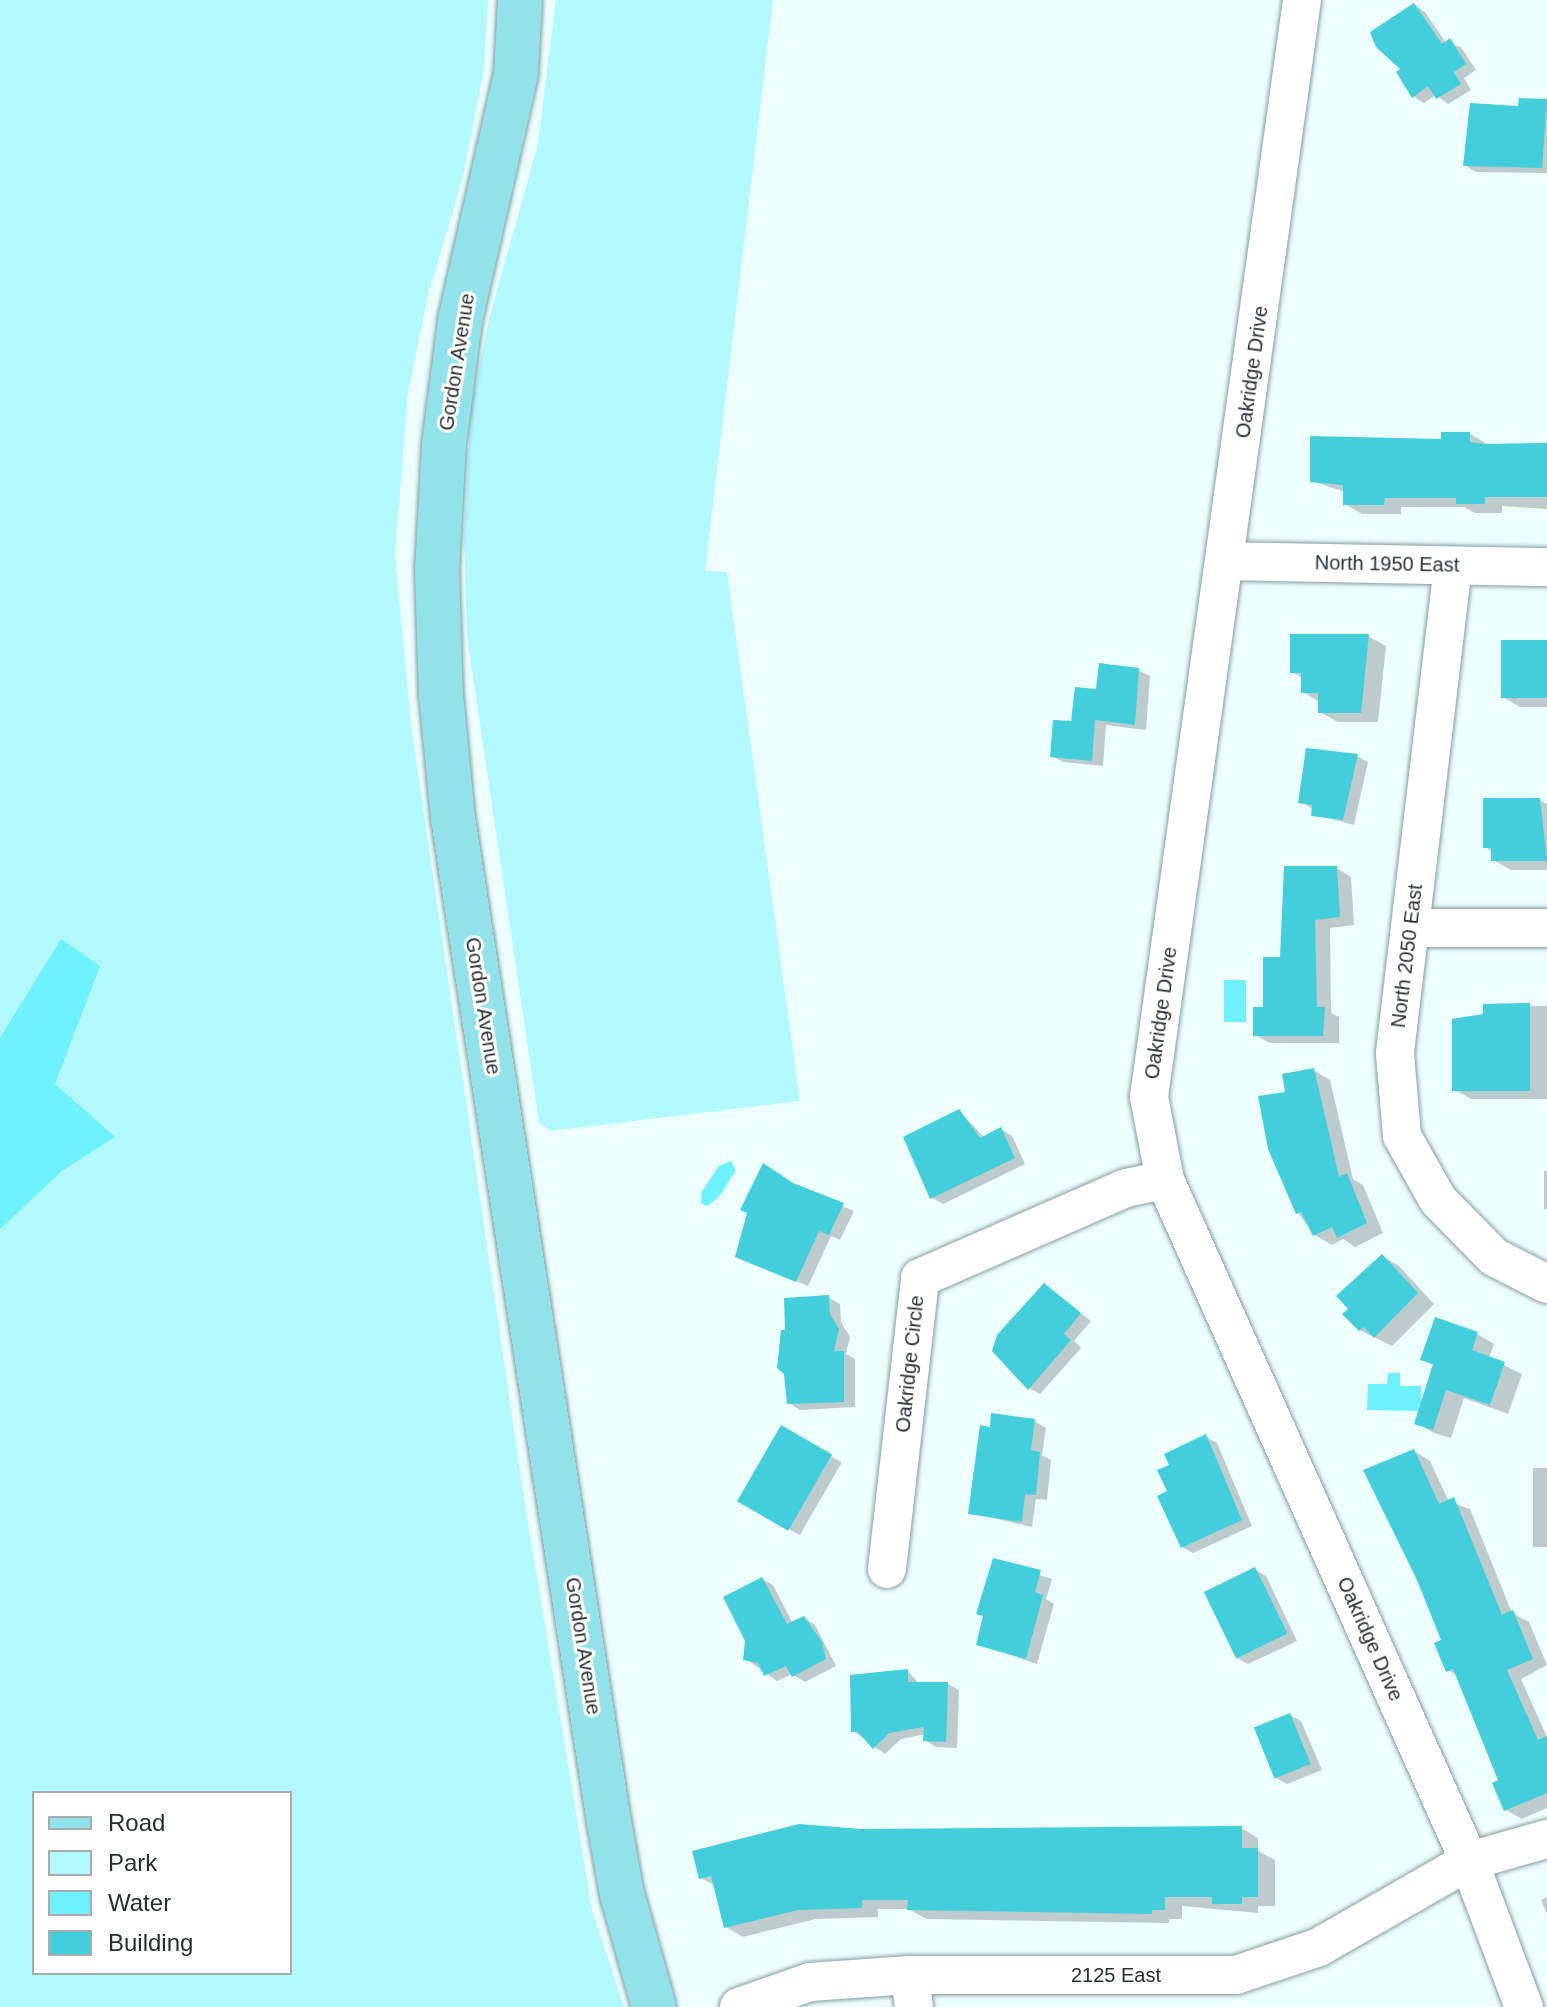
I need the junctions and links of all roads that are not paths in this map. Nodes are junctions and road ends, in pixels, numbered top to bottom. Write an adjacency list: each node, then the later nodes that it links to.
1 (520, 0): 14 (main road, Gordon Avenue)
2 (1302, 0): 3 (street, Oakridge Drive)
3 (1226, 561): 4 (street, North 1950 East); 8 (street, Oakridge Drive)
4 (1453, 566): 5 (street, North 1950 East); 6 (street, North 2050 East)
5 (1547, 567)
6 (1410, 928): 7 (street); 9 (street, North 2050 East)
7 (1547, 928)
8 (1165, 1180): 10 (street, Oakridge Circle); 12 (street, Oakridge Drive)
9 (1547, 1284)
10 (887, 1569)
11 (1547, 1839): 12 (street, 2125 East)
12 (1469, 1861): 13 (street, 2125 East); 16 (street, Oakridge Drive)
13 (912, 1991): 15 (street, 2125 East)
14 (654, 2007)
15 (739, 2007)
16 (1524, 2007)

